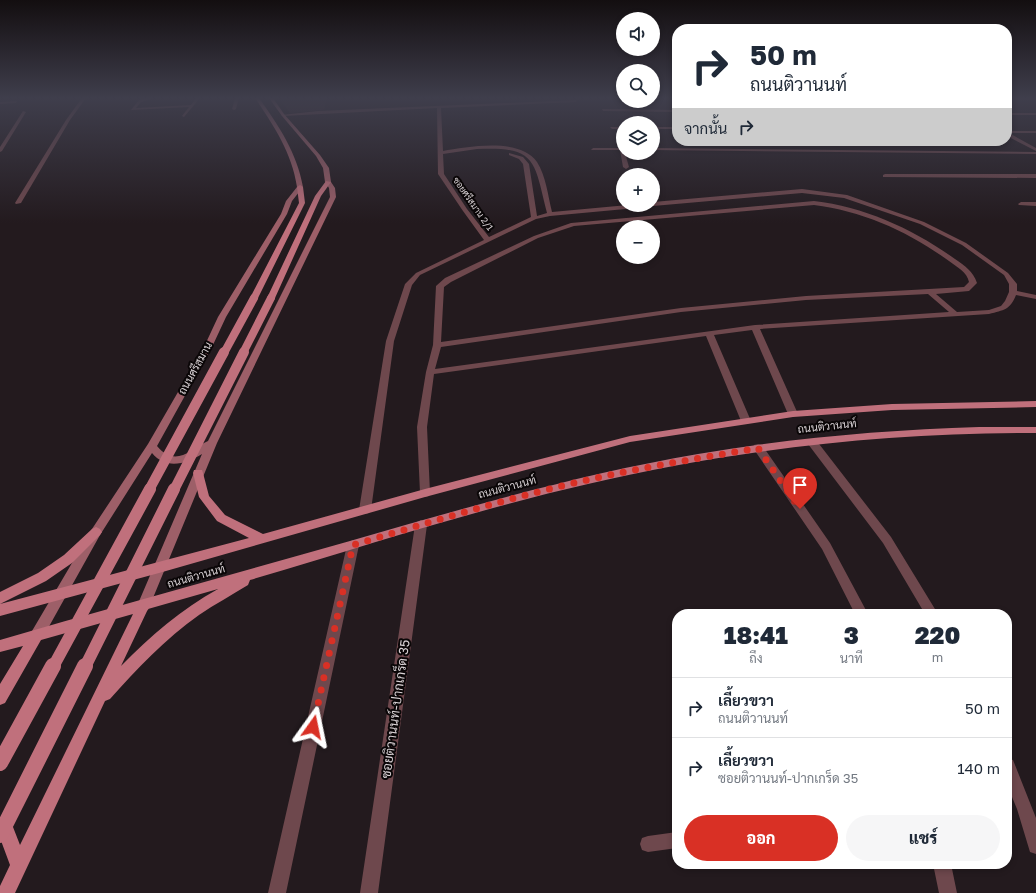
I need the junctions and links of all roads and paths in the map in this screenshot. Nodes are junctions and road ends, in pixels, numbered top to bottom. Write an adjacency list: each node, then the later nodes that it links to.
1 (7, 140): 10 (street)
2 (56, 140): 21 (street)
3 (283, 140): 20 (main road)
4 (304, 140): 19 (main road)
5 (440, 140): 12 (street, ซอยศรีสมาน 2/1)
6 (1017, 140): 11 (street)
7 (593, 149): 8 (street)
8 (616, 149)
9 (660, 149): 11 (street)
10 (0, 151)
11 (1036, 152)
12 (441, 155): 15 (street); 16 (street); 28 (street, ซอยศรีสมาน 2/1)
13 (624, 160): 14 (street)
14 (626, 167)
15 (527, 168): 16 (street); 27 (street)
16 (537, 168): 26 (street)
17 (885, 176): 18 (street)
18 (1036, 176)
19 (328, 182): 42 (main road); 67 (main road, bridge)
20 (300, 187): 43 (main road, ถนนศรีสมาน); 64 (main road, bridge)
21 (18, 203)
22 (660, 203): 30 (street)
23 (1021, 204): 24 (street)
24 (1036, 204)
25 (616, 208): 26 (street)
26 (550, 214): 27 (street)
27 (534, 218): 28 (street)
28 (488, 240): 47 (street)
29 (930, 292): 32 (street); 35 (street); 35 (street)
30 (1013, 292): 31 (street); 32 (street)
31 (1036, 297)
32 (955, 314): 33 (street)
33 (755, 327): 34 (street); 38 (street)
34 (710, 333): 36 (street); 39 (street)
35 (437, 345): 36 (street)
36 (430, 372): 46 (street)
37 (1036, 404): 38 (main road, ถนนติวานนท์)
38 (792, 414): 39 (main road, ถนนติวานนท์)
39 (746, 421): 46 (main road, ถนนติวานนท์)
40 (1036, 430): 41 (main road, ถนนติวานนท์)
41 (812, 442): 44 (main road, ถนนติวานนท์); 58 (street)
42 (212, 443): 43 (main road); 45 (main road)
43 (152, 446): 49 (main road, ถนนศรีสมาน)
44 (758, 448): 48 (main road, ถนนติวานนท์); 57 (street)
45 (198, 473): 50 (main road); 52 (main road)
46 (425, 493): 47 (main road, ถนนติวานนท์)
47 (365, 510): 50 (main road, ถนนติวานนท์)
48 (421, 525): 51 (main road, ถนนติวานนท์); 75 (street, ซอยติวานนท์-ปากเกร็ด 35)
49 (96, 532): 54 (main road, ถนนศรีสมาน); 55 (main road)
50 (262, 539): 52 (main road, ถนนติวานนท์)
51 (353, 545): 53 (main road, ถนนติวานนท์); 74 (street)
52 (159, 568): 54 (main road, ถนนติวานนท์); 56 (main road)
53 (259, 572): 56 (main road, ถนนติวานนท์); 63 (main road)
54 (60, 594): 59 (main road, ถนนติวานนท์); 60 (main road, ถนนศรีสมาน)
55 (0, 598)
56 (144, 606): 60 (main road, ถนนติวานนท์); 63 (main road)
57 (859, 609)
58 (929, 609)
59 (0, 610)
60 (37, 635): 61 (main road, ถนนติวานนท์); 62 (main road)
61 (0, 646)
62 (0, 698)
63 (95, 704): 71 (main road)
64 (0, 763)
65 (1012, 778): 70 (street)
66 (0, 827): 71 (main road)
67 (0, 835)
68 (672, 841): 69 (street)
69 (648, 844)
70 (1036, 846)
71 (19, 865): 73 (main road)
72 (943, 869): 76 (street)
73 (6, 893)
74 (277, 893)
75 (369, 893)
76 (948, 893)

